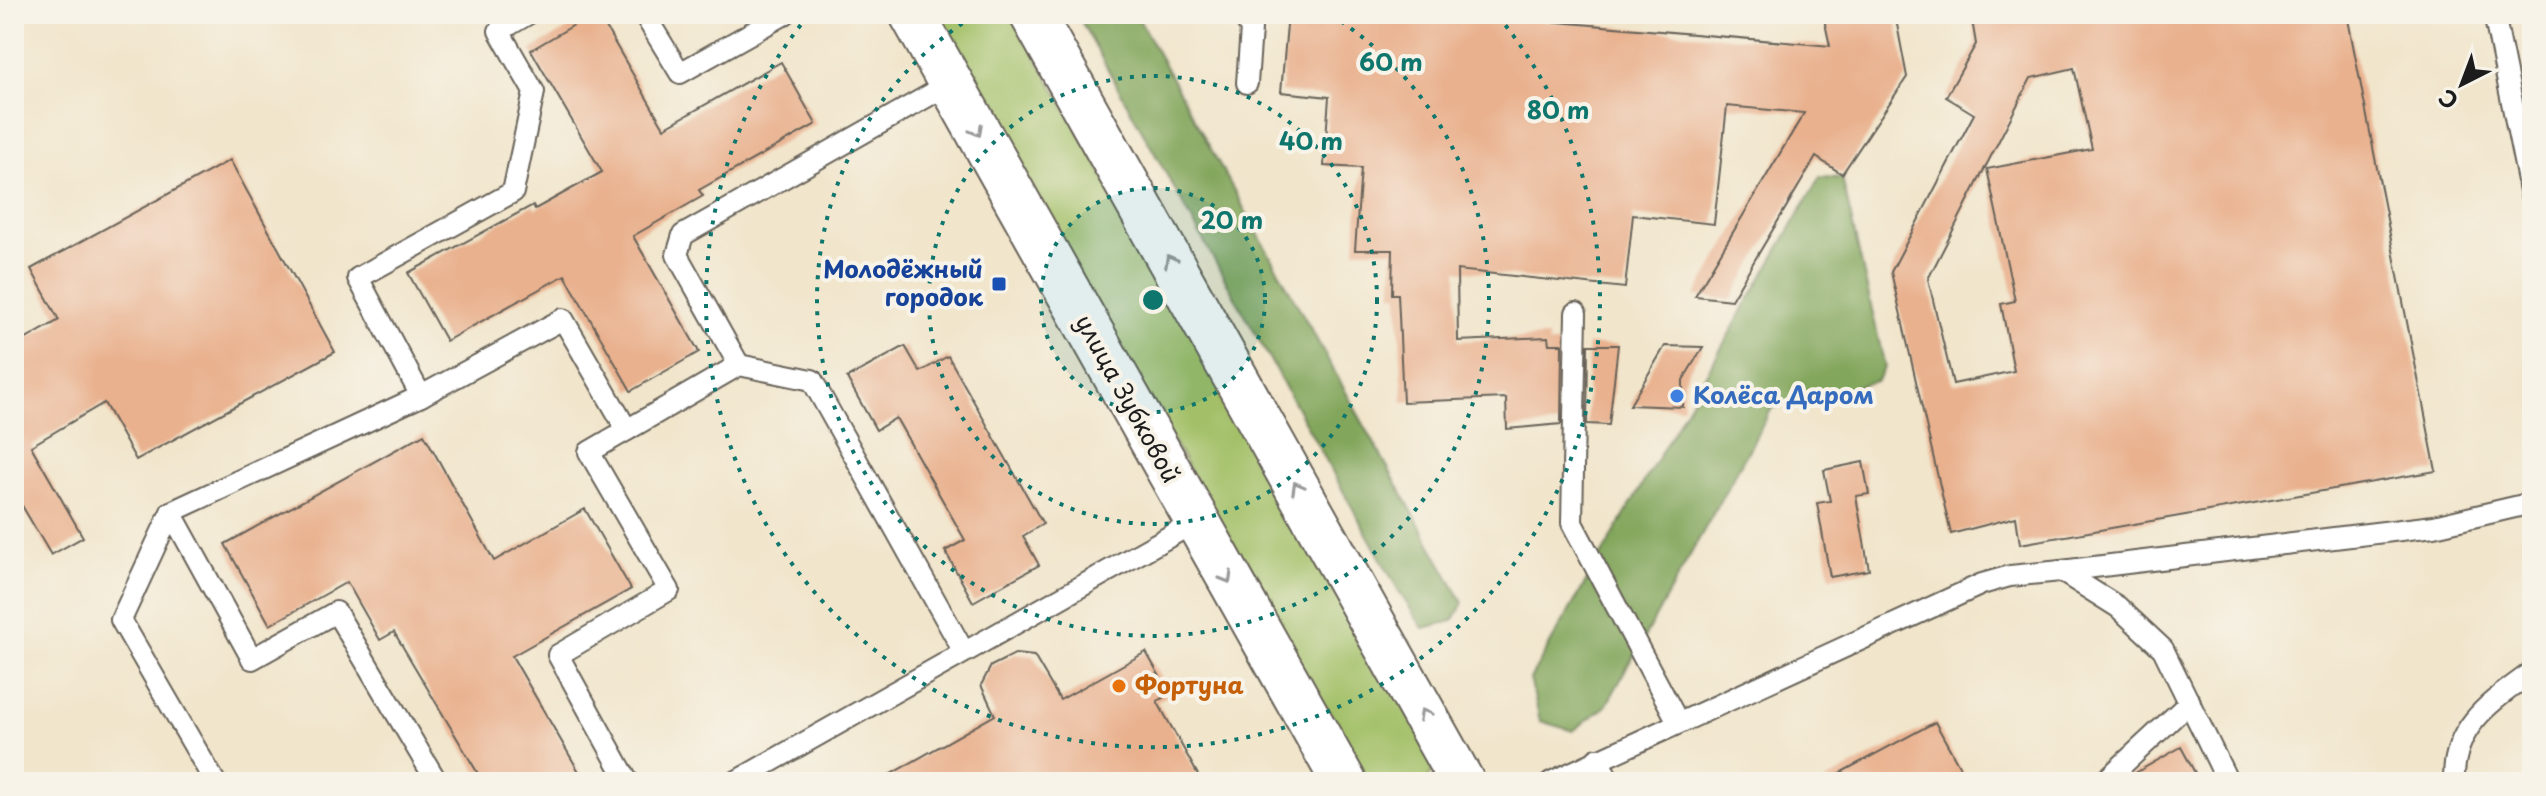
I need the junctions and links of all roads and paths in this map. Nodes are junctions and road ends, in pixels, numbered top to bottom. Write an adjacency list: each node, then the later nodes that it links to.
1 (528, 14): 13 (lane)
2 (644, 14): 3 (lane)
3 (785, 14)
4 (912, 14): 8 (main road, улица Зубковой)
5 (1032, 14): 29 (main road, one-way to 5)
6 (1242, 14): 9 (lane)
7 (2494, 14): 10 (lane)
8 (951, 83): 12 (lane); 17 (main road, улица Зубковой, one-way to 17)
9 (1247, 83)
10 (2532, 200)
11 (1576, 313): 22 (lane)
12 (739, 365): 14 (lane); 19 (lane)
13 (421, 396): 14 (lane); 16 (lane)
14 (627, 430): 26 (lane)
15 (2532, 503): 18 (lane)
16 (171, 512): 24 (lane); 25 (lane)
17 (1195, 522): 19 (lane); 28 (main road, улица Зубковой, one-way to 28)
18 (2061, 571): 21 (lane); 22 (lane)
19 (964, 652): 27 (lane)
20 (2532, 672): 34 (lane)
21 (2190, 702): 32 (lane); 33 (lane)
22 (1678, 722): 23 (lane)
23 (1597, 759): 30 (lane); 31 (lane)
24 (215, 782)
25 (437, 782)
26 (628, 782)
27 (735, 782)
28 (1344, 782)
29 (1462, 782)
30 (1551, 782)
31 (1610, 782)
32 (2104, 782)
33 (2228, 782)
34 (2454, 782)

